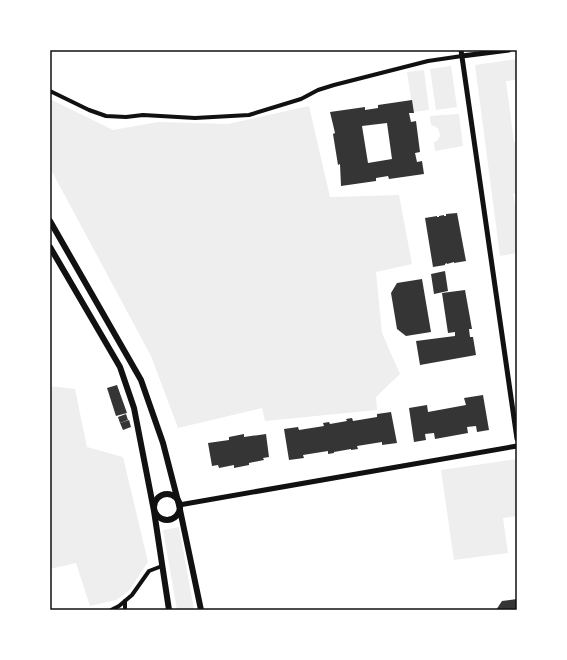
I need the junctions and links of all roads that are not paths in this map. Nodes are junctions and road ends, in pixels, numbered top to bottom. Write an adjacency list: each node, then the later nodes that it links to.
1 (461, 50): 3 (street)
2 (509, 50): 3 (street)
3 (462, 56): 4 (street); 7 (street)
4 (50, 91)
5 (50, 221): 9 (main road)
6 (50, 247): 10 (main road)
7 (517, 439)
8 (517, 446): 9 (street)
9 (180, 505): 10 (main road); 10 (main road); 16 (main road)
10 (154, 511): 11 (main road)
11 (162, 566): 12 (street); 15 (main road)
12 (126, 601): 13 (street); 14 (street)
13 (111, 610)
14 (125, 610)
15 (169, 610)
16 (201, 610)

